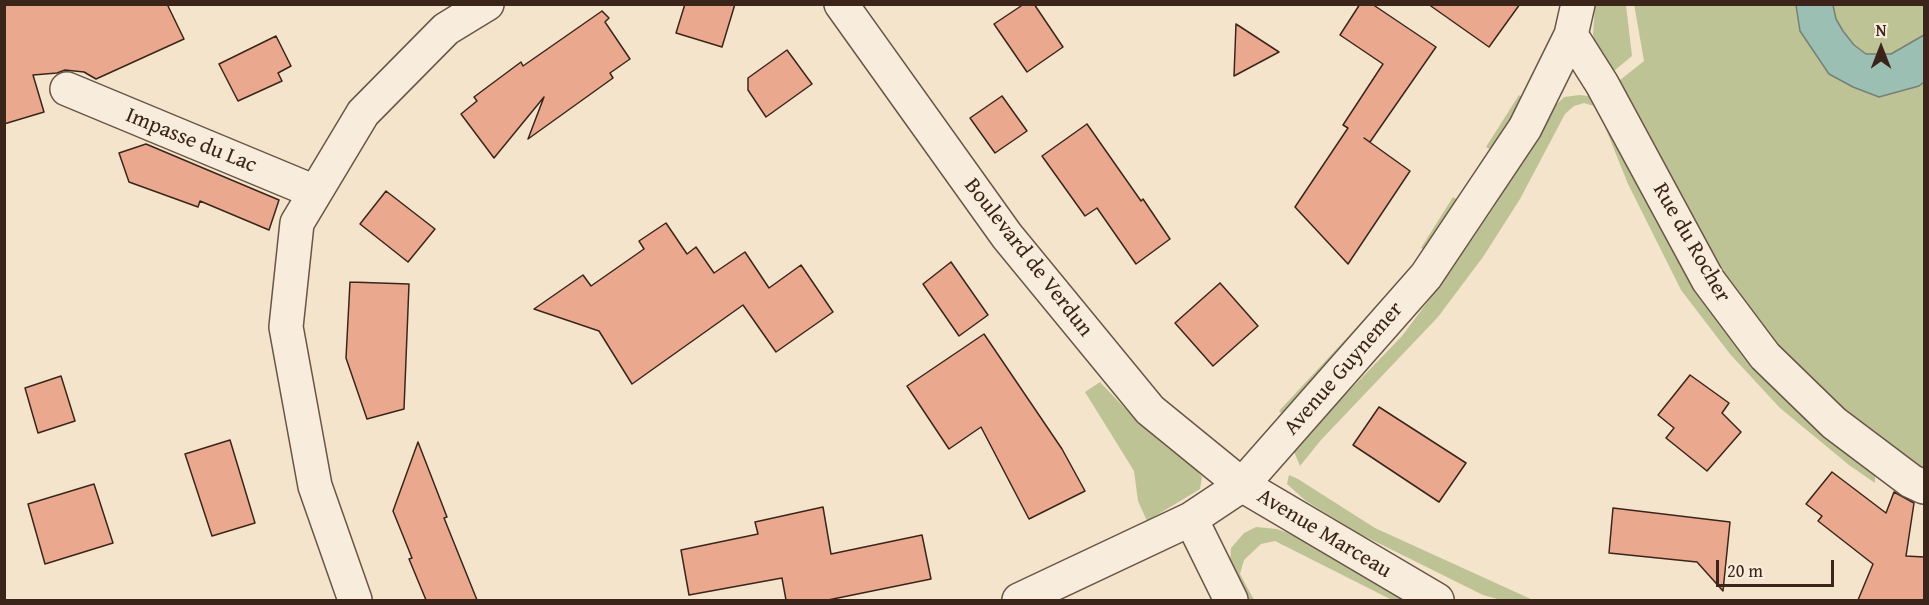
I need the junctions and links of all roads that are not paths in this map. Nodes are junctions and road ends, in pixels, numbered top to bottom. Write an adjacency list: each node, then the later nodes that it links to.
1 (487, 4): 5 (street)
2 (841, 4): 6 (street, Boulevard de Verdun)
3 (1574, 20): 6 (street, Avenue Guynemer); 7 (street, Rue du Rocher)
4 (67, 89): 5 (street, Impasse du Lac)
5 (315, 192): 9 (street)
6 (1242, 485): 8 (street, Avenue Guynemer); 12 (street, Avenue Marceau)
7 (1924, 487)
8 (1191, 519): 10 (street, Avenue Guynemer); 11 (street)
9 (355, 600)
10 (1019, 600)
11 (1231, 600)
12 (1437, 600)

